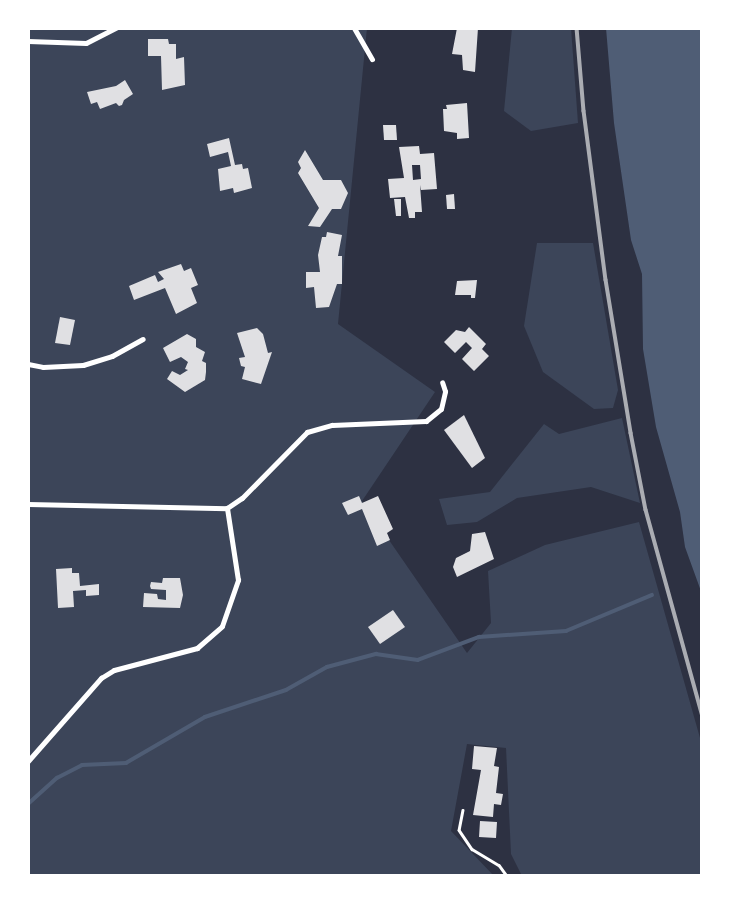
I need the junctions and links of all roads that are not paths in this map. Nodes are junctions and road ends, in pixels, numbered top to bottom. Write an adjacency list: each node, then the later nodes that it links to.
1 (116, 28): 3 (street)
2 (354, 28): 4 (street)
3 (28, 41)
4 (372, 59)
5 (143, 339): 6 (street)
6 (28, 364)
7 (442, 382): 9 (street)
8 (28, 504): 9 (street)
9 (227, 508): 10 (street)
10 (28, 761)
11 (463, 810): 12 (lane)
12 (507, 876)

